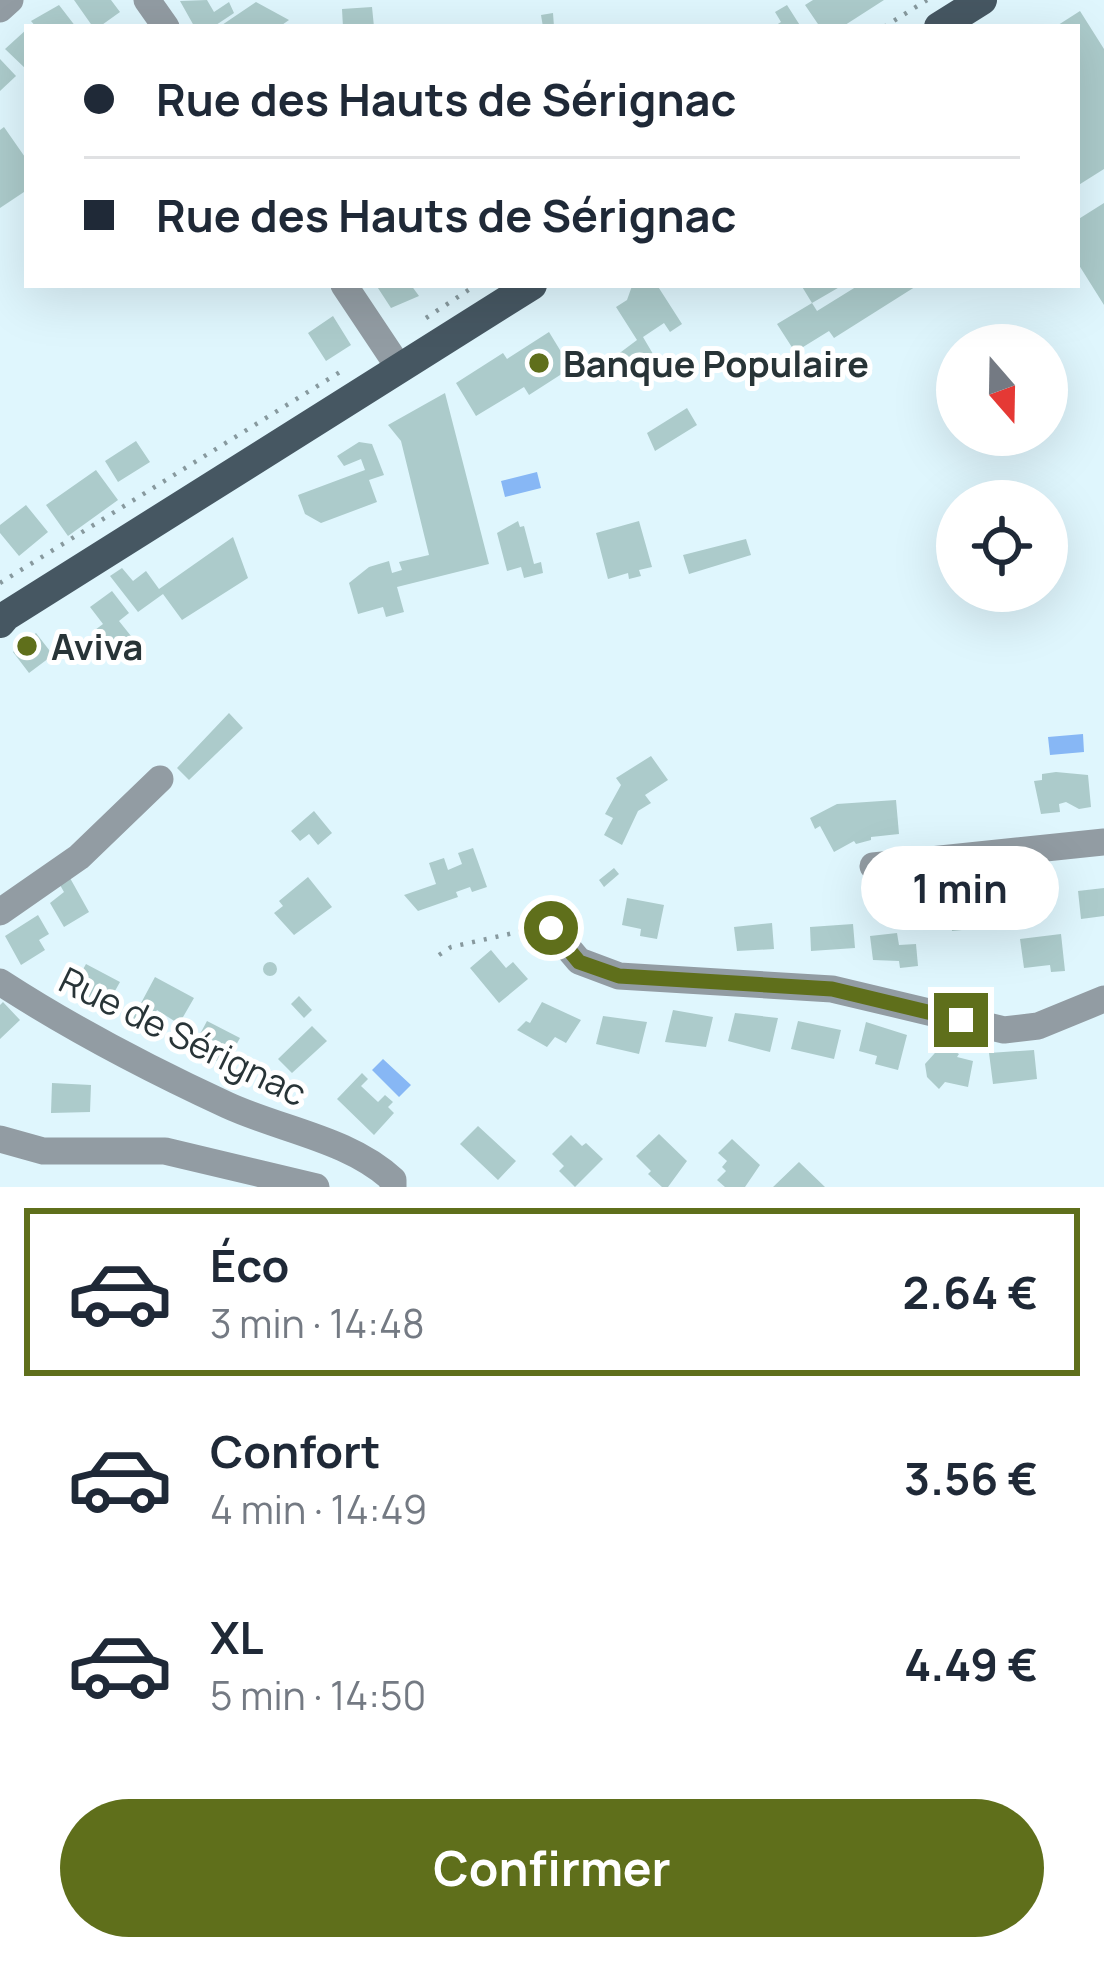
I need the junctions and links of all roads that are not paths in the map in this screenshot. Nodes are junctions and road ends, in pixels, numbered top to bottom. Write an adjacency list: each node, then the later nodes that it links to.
1 (10, 0): 3 (street)
2 (982, 0): 4 (main road)
3 (0, 9)
4 (944, 24)
5 (346, 288): 7 (street)
6 (527, 288): 7 (main road)
7 (400, 369): 8 (main road)
8 (2, 619)
9 (160, 779): 12 (street)
10 (1104, 842): 11 (street)
11 (873, 866)
12 (0, 912)
13 (551, 928): 15 (street)
14 (0, 982): 18 (street, Rue de Sérignac)
15 (1104, 999)
16 (0, 1139): 17 (street)
17 (316, 1187)
18 (393, 1187)

